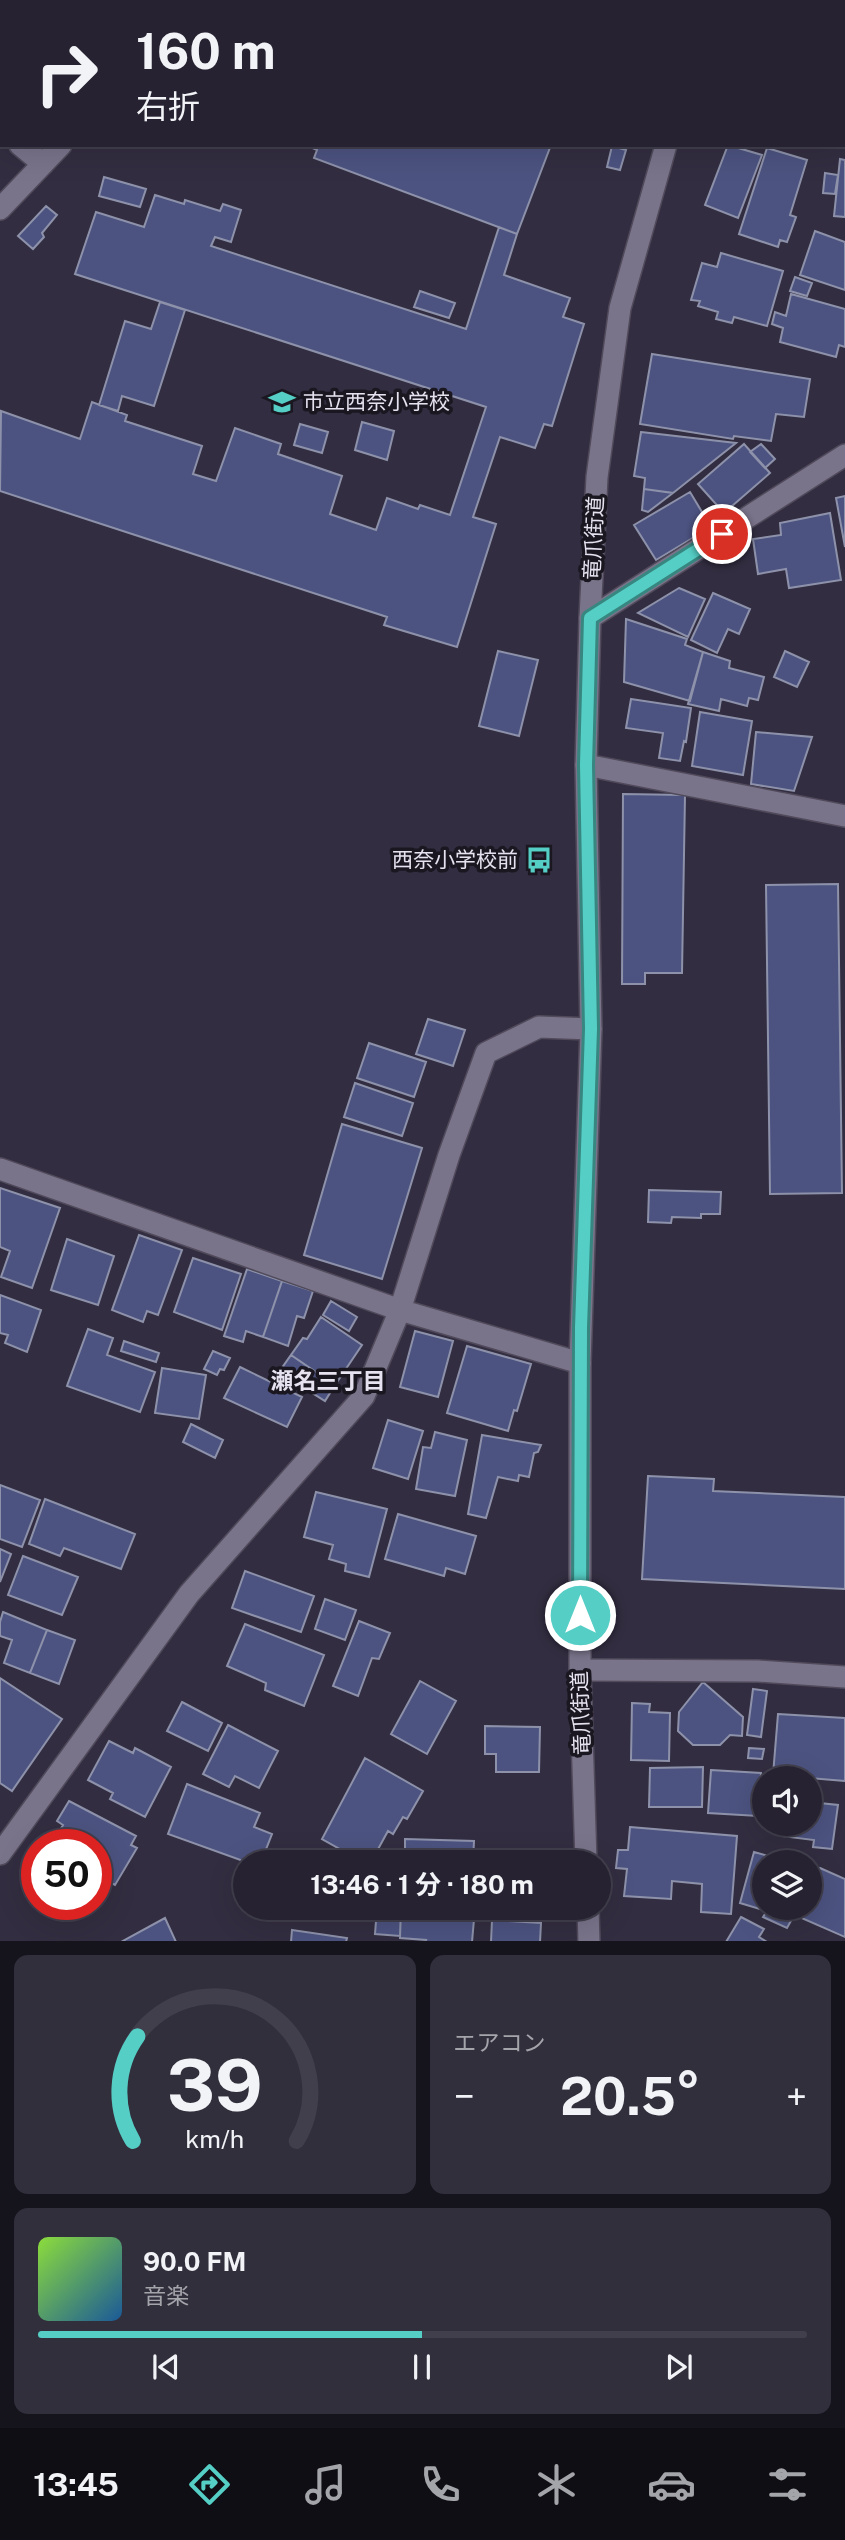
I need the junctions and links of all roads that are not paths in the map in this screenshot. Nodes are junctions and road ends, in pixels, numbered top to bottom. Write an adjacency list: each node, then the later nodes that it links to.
1 (22, 147): 4 (street)
2 (59, 147): 4 (street)
3 (665, 147): 7 (street, 竜爪街道)
4 (43, 164): 5 (street)
5 (0, 209)
6 (845, 455): 7 (street)
7 (590, 618): 8 (street, 竜爪街道)
8 (586, 765): 9 (street); 10 (street, 竜爪街道)
9 (845, 816)
10 (591, 1029): 12 (street); 13 (street, 竜爪街道)
11 (0, 1169): 12 (street)
12 (400, 1310): 13 (street); 17 (street)
13 (580, 1363): 14 (street, 竜爪街道)
14 (580, 1670): 15 (street); 16 (street, 竜爪街道)
15 (845, 1677)
16 (586, 1850)
17 (0, 1854)
18 (588, 1920): 19 (street)
19 (589, 1941)

